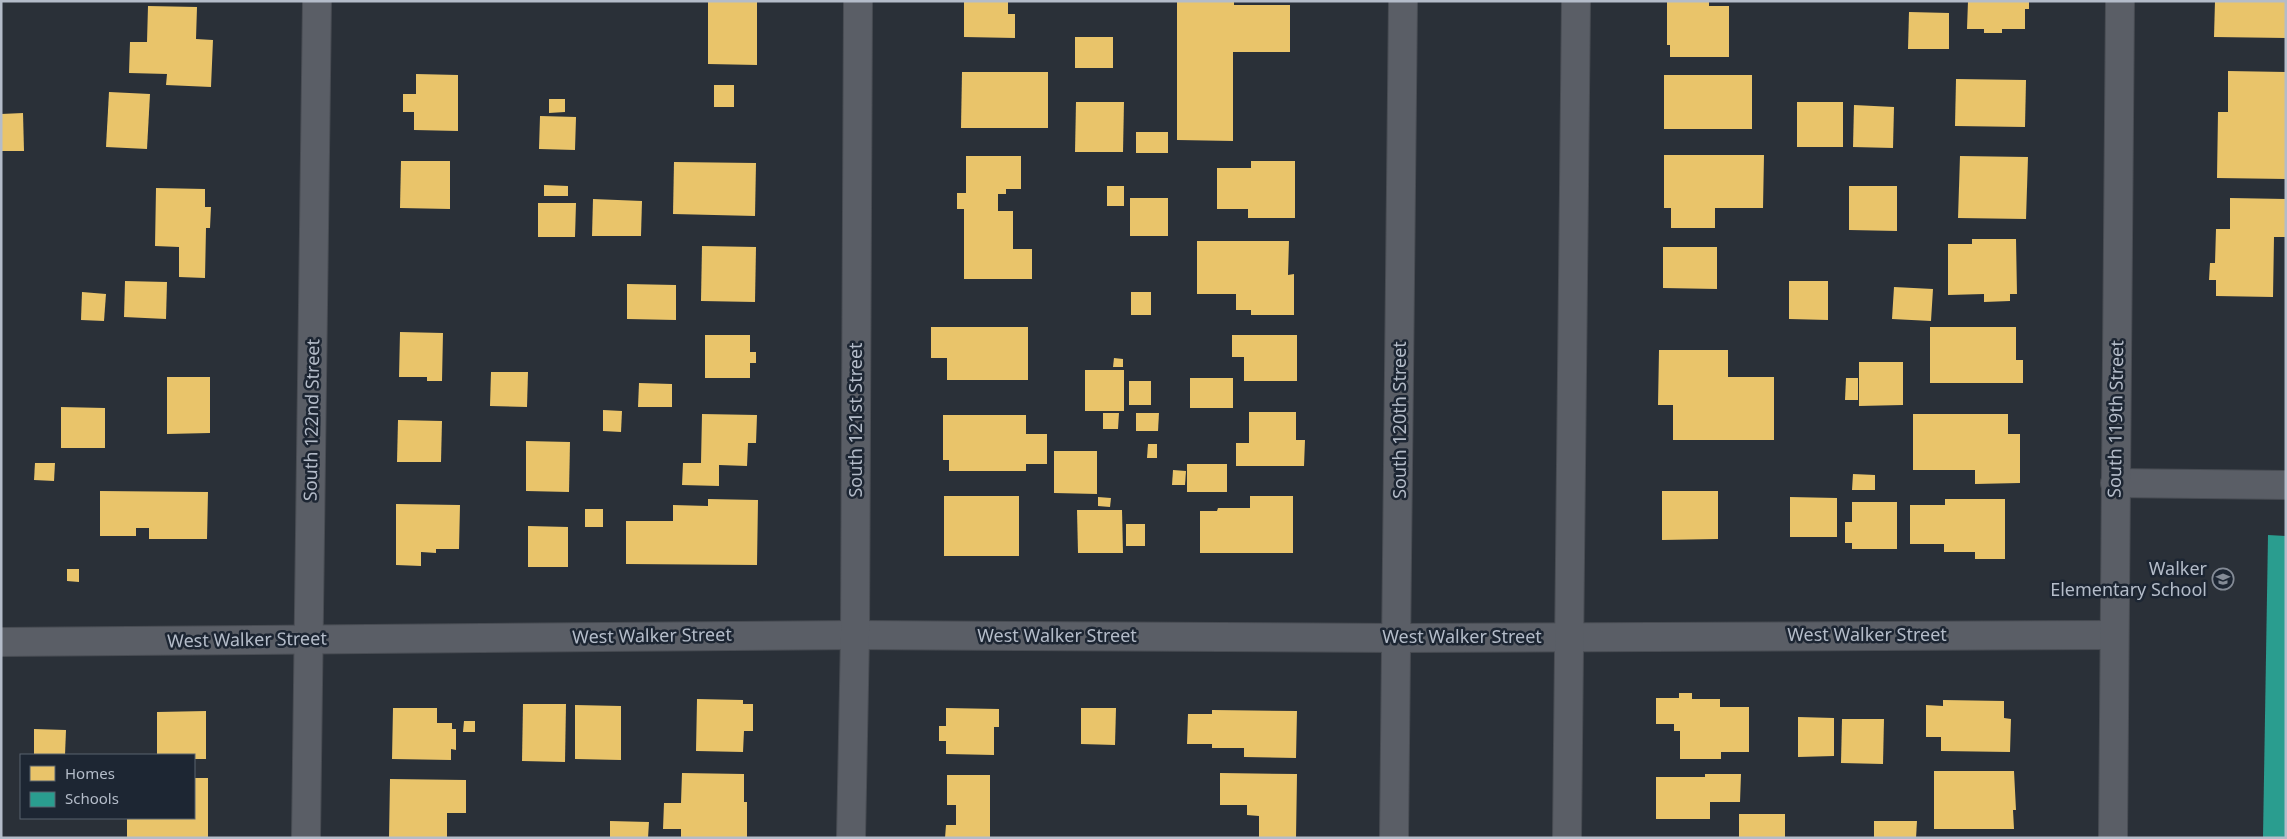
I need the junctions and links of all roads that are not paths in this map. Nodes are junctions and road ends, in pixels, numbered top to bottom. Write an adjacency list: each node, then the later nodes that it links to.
1 (317, 1): 12 (street, South 122nd Street)
2 (858, 1): 8 (street, South 121st Street)
3 (1403, 1): 11 (street, South 120th Street)
4 (1576, 1): 10 (street)
5 (2120, 1): 6 (street, South 119th Street)
6 (2115, 483): 7 (street); 9 (street, South 119th Street)
7 (2286, 485)
8 (855, 635): 11 (street, West Walker Street); 12 (street, West Walker Street); 15 (street, South 121st Street)
9 (2113, 635): 10 (street, West Walker Street); 18 (street, South 119th Street)
10 (1570, 636): 11 (street, West Walker Street); 17 (street)
11 (1398, 638): 16 (street, South 120th Street)
12 (310, 640): 13 (street, West Walker Street); 14 (street, South 122nd Street)
13 (1, 642)
14 (306, 838)
15 (851, 838)
16 (1394, 838)
17 (1567, 838)
18 (2113, 838)

